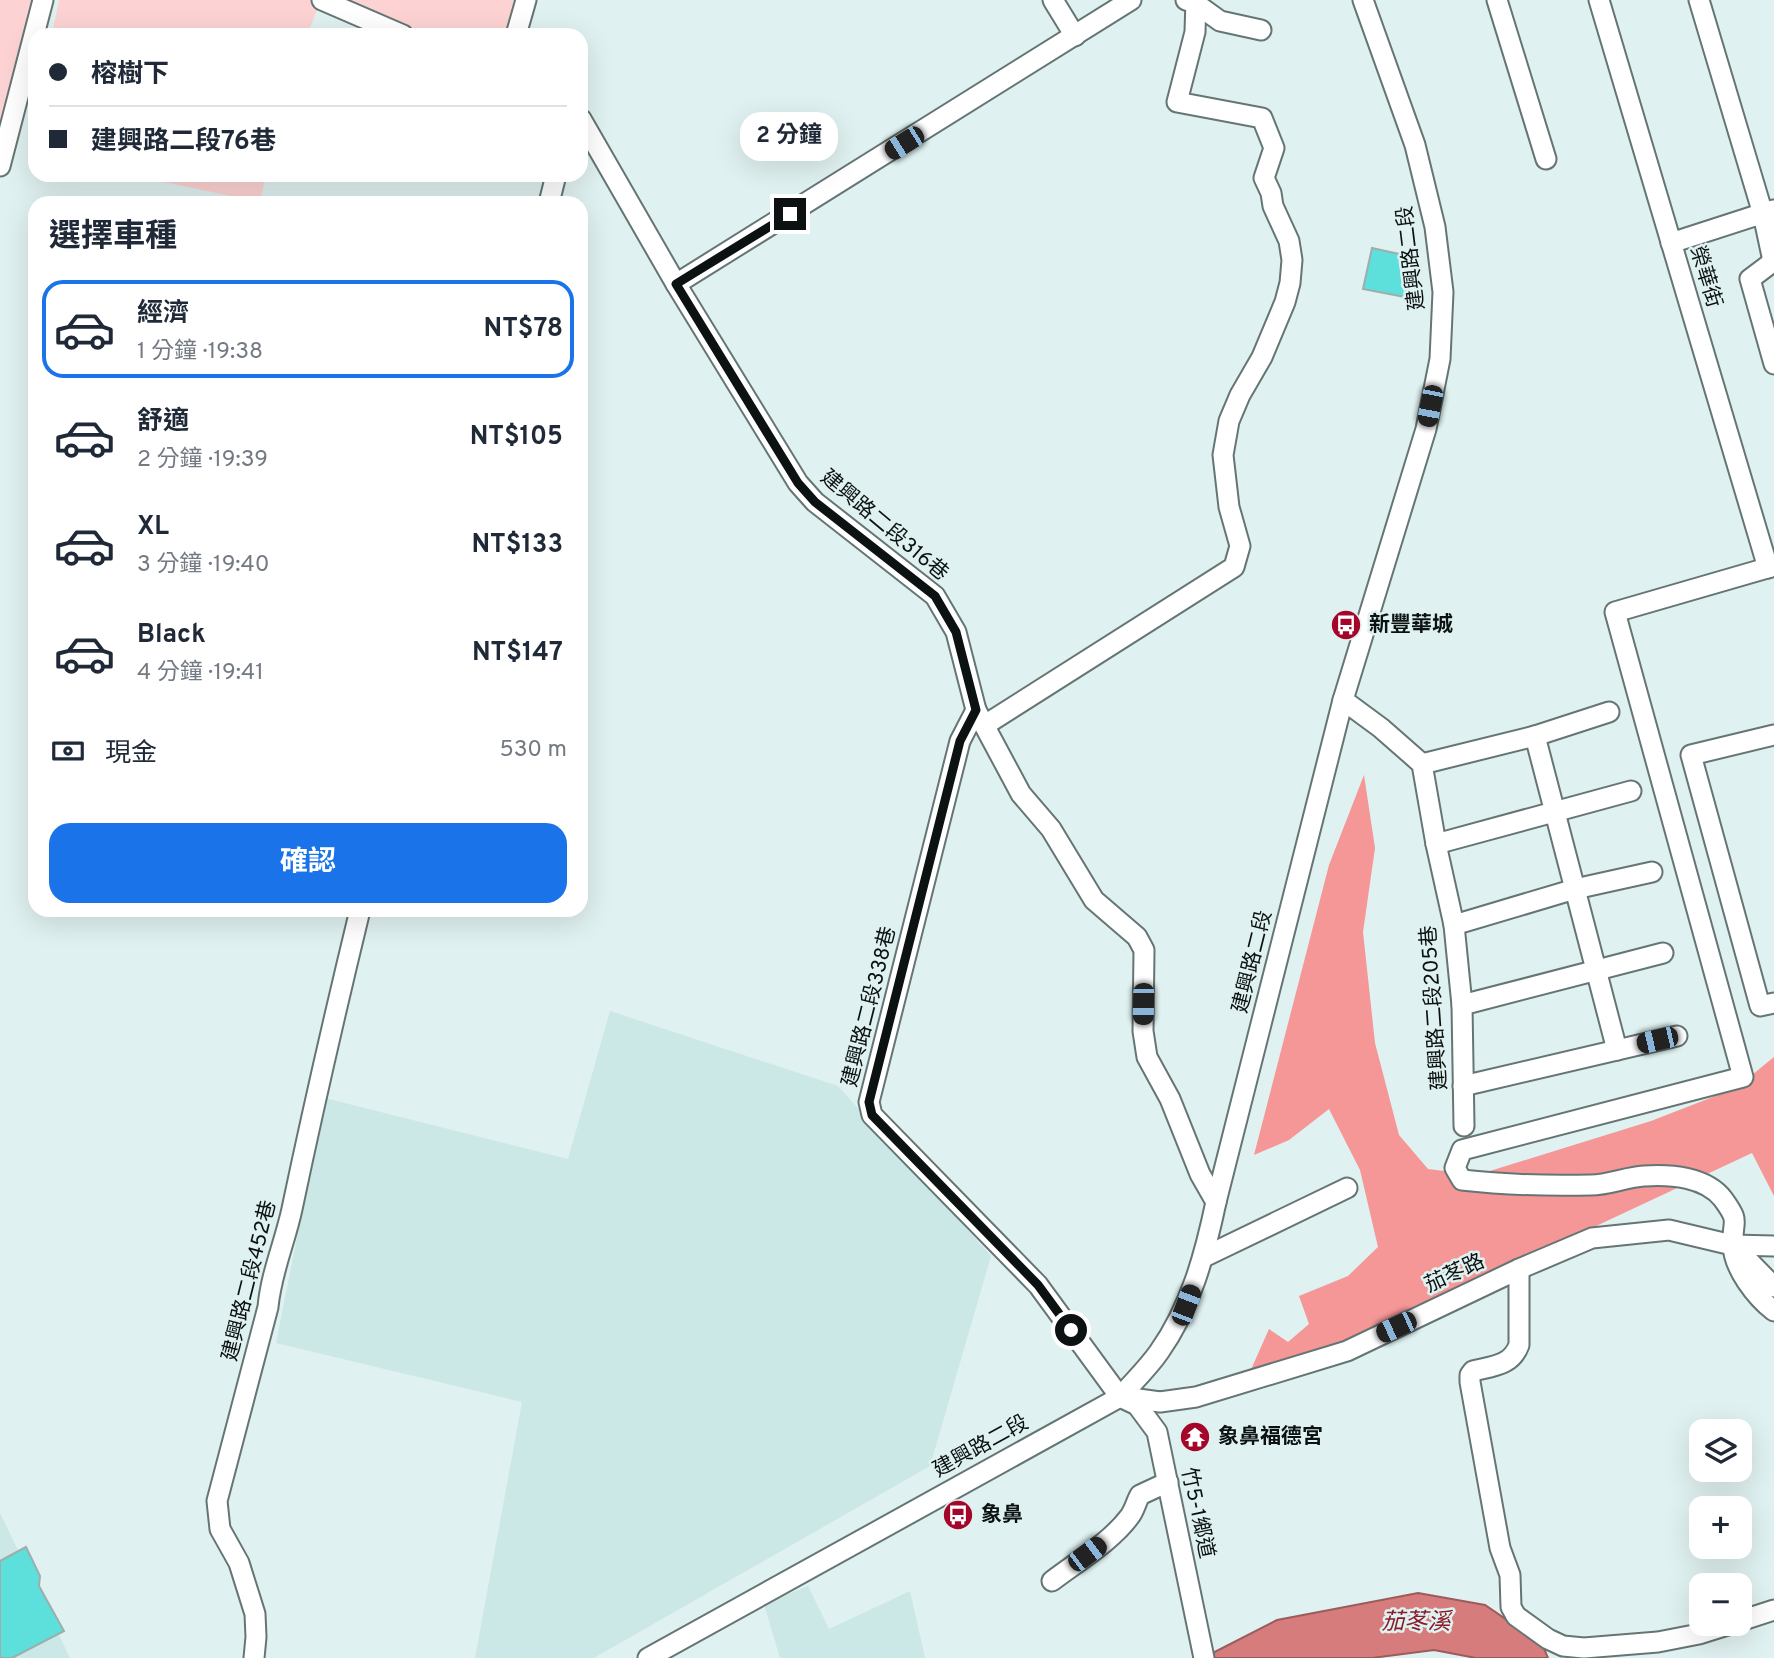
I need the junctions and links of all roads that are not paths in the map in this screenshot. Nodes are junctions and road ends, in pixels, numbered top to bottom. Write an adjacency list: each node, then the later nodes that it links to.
1 (43, 0): 12 (street)
2 (322, 0): 13 (street)
3 (526, 0): 14 (street)
4 (1053, 0): 16 (street)
5 (1065, 0): 16 (street)
6 (1131, 0): 16 (street)
7 (1363, 0): 27 (street, 建興路二段)
8 (1497, 0): 19 (street)
9 (1599, 0): 22 (street, 榮華街)
10 (1699, 0): 21 (street)
11 (1192, 1): 15 (street); 29 (street)
12 (36, 28)
13 (387, 28)
14 (518, 28)
15 (1261, 30)
16 (1079, 33): 24 (street)
17 (28, 58): 20 (street)
18 (588, 131): 24 (street, 建興路二段316巷)
19 (1546, 159)
20 (0, 166)
21 (1769, 212): 22 (street); 23 (street)
22 (1671, 243): 26 (street, 榮華街)
23 (1773, 261): 25 (street)
24 (676, 284): 29 (street, 建興路二段316巷)
25 (1774, 364)
26 (1771, 567): 50 (street)
27 (1343, 700): 32 (street); 49 (street, 建興路二段)
28 (1609, 712): 31 (street)
29 (980, 718): 49 (street, 建興路二段316巷); 56 (street, 建興路二段338巷)
30 (1774, 735): 42 (street)
31 (1535, 736): 32 (street); 34 (street)
32 (1422, 764): 35 (street, 建興路二段205巷)
33 (1631, 791): 34 (street)
34 (1554, 810): 35 (street); 37 (street)
35 (1436, 844): 39 (street, 建興路二段205巷)
36 (1652, 872): 37 (street)
37 (1574, 889): 39 (street); 41 (street)
38 (358, 917): 63 (street, 建興路二段452巷)
39 (1454, 925): 43 (street, 建興路二段205巷)
40 (1663, 953): 41 (street)
41 (1596, 970): 43 (street); 45 (street)
42 (1774, 1003)
43 (1462, 1005): 46 (street, 建興路二段205巷)
44 (1677, 1035): 45 (street)
45 (1617, 1050): 46 (street)
46 (1463, 1086): 47 (street, 建興路二段205巷)
47 (1464, 1126)
48 (1347, 1188): 52 (street)
49 (1216, 1202): 52 (street, 建興路二段)
50 (1732, 1245): 51 (street, 茄苳路); 53 (street, 茄苳路); 54 (street); 55 (street)
51 (1774, 1246)
52 (1204, 1257): 56 (street, 建興路二段)
53 (1519, 1269): 56 (street, 茄苳路); 61 (street)
54 (1774, 1287)
55 (1774, 1311)
56 (1120, 1396): 57 (street, 竹5-1鄉道); 64 (street, 建興路二段)
57 (1168, 1482): 58 (street); 62 (street, 竹5-1鄉道)
58 (1052, 1581)
59 (1774, 1610): 60 (street)
60 (1752, 1617)
61 (1689, 1636)
62 (1204, 1657)
63 (254, 1658)
64 (648, 1658)

